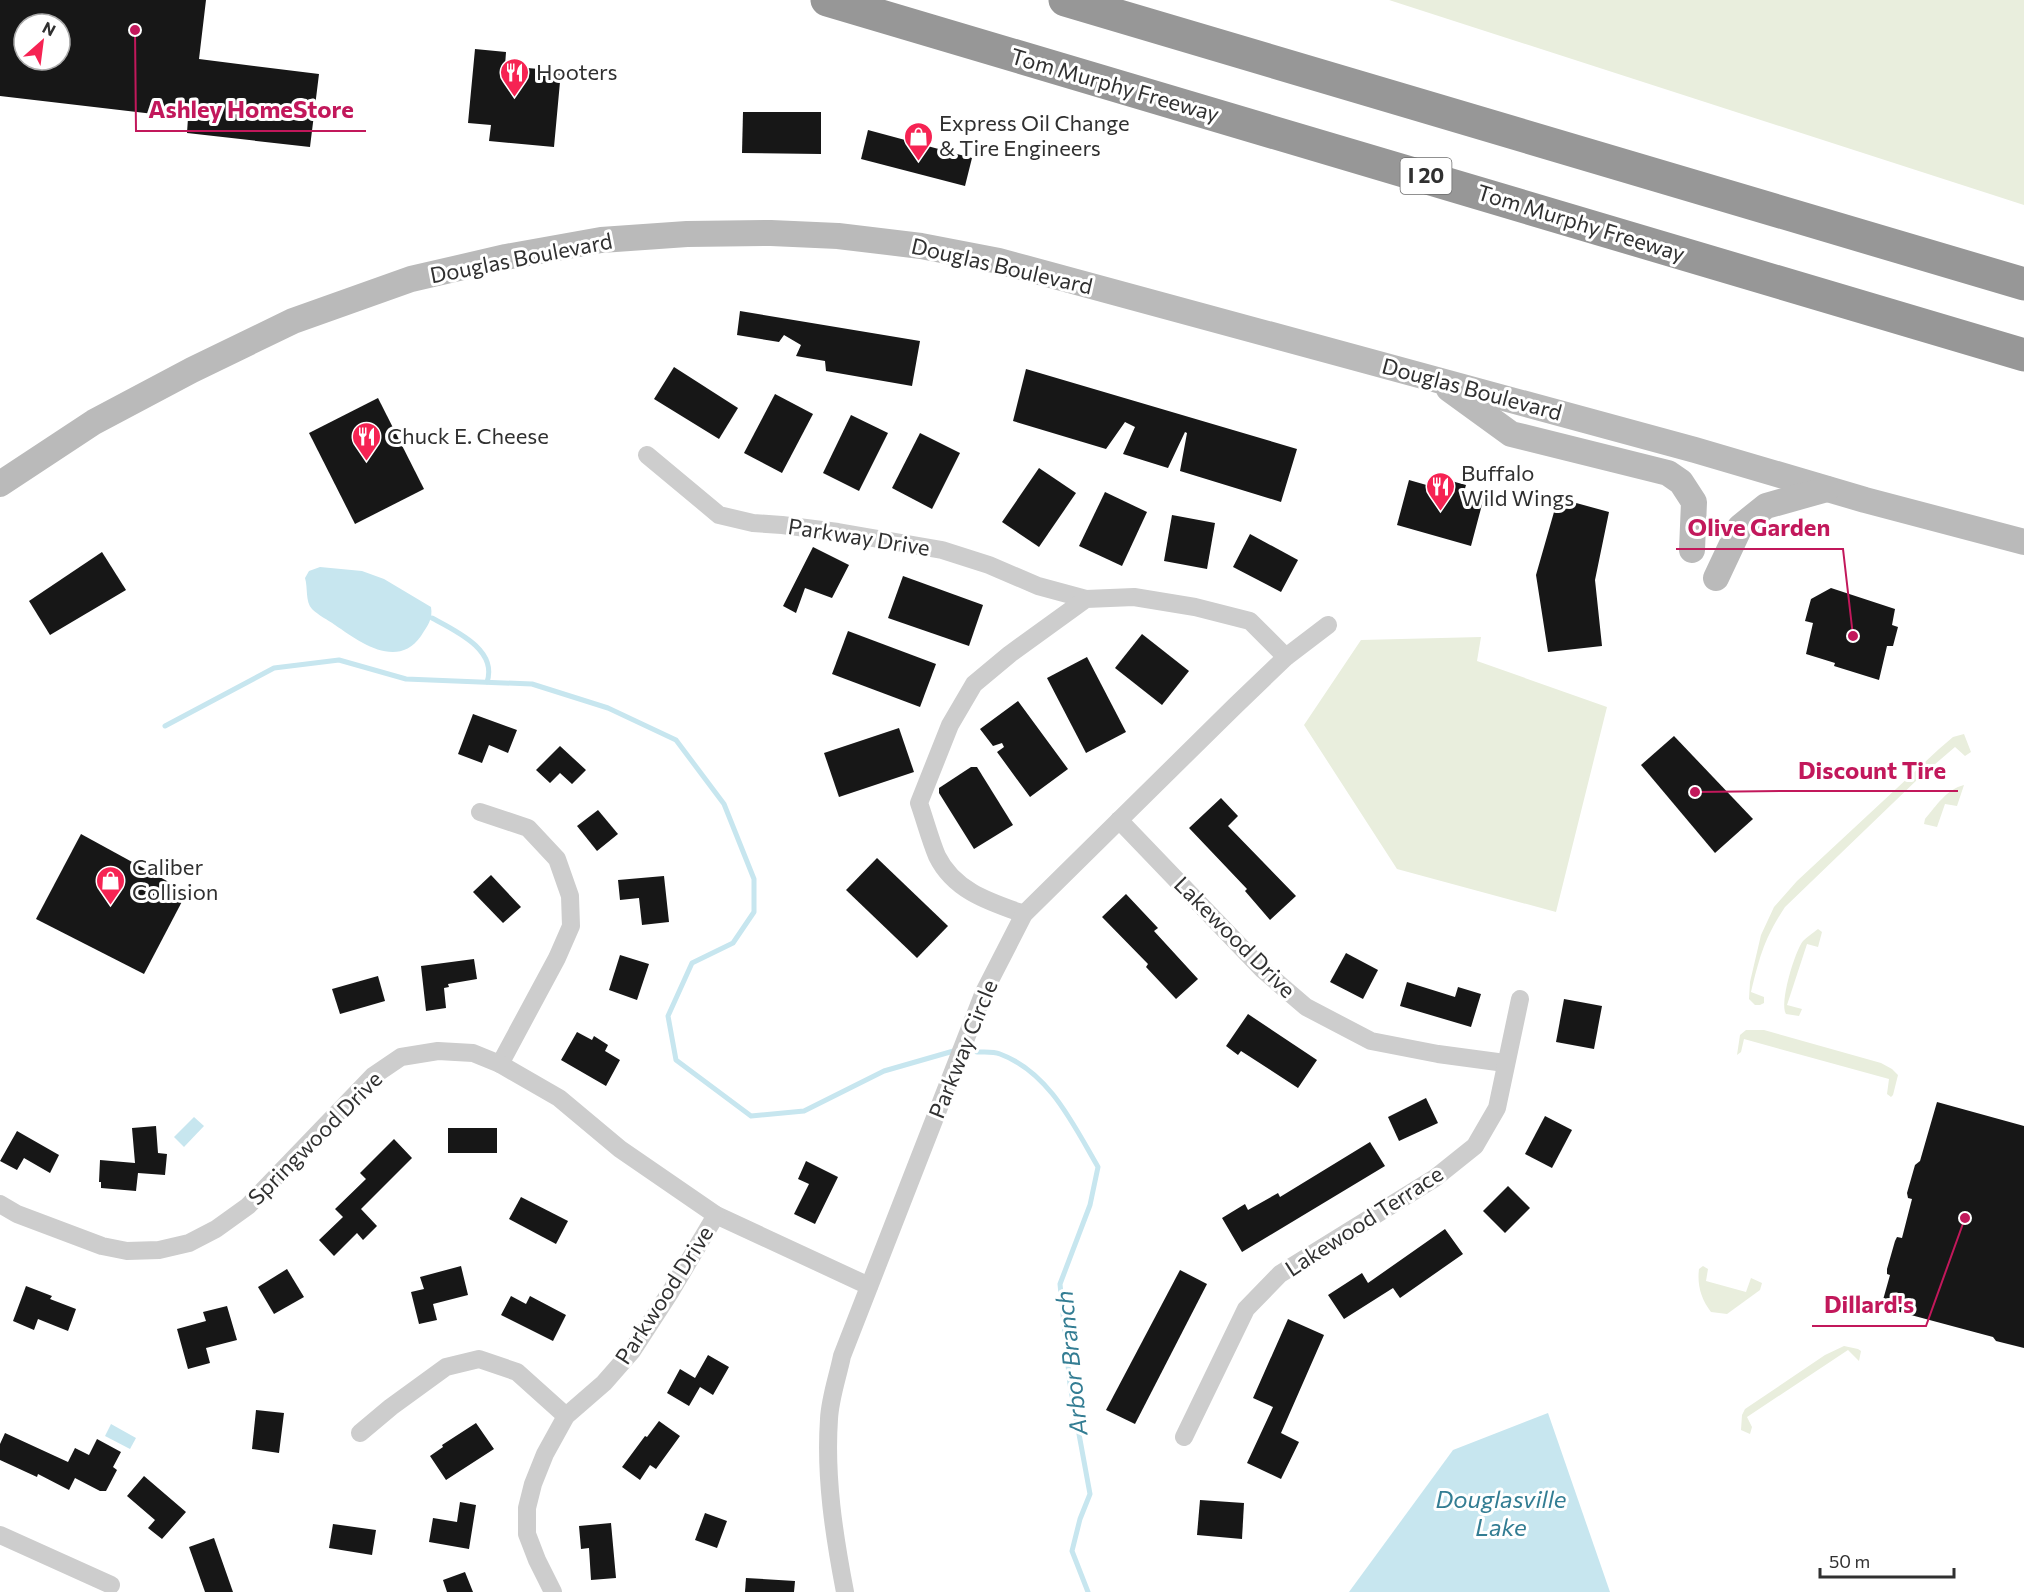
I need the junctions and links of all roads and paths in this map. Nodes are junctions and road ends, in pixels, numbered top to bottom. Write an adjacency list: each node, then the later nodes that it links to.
1 (826, 0): 4 (highway, Tom Murphy Freeway / I 20)
2 (1065, 0): 3 (highway)
3 (2024, 284)
4 (2024, 355)
5 (1437, 380): 7 (main road, Douglas Boulevard); 8 (main road, Douglas Boulevard); 10 (main road)
6 (647, 455): 12 (street, Parkway Drive)
7 (0, 484)
8 (1828, 489): 9 (main road, Douglas Boulevard); 11 (main road)
9 (2024, 542)
10 (1692, 550)
11 (1716, 578)
12 (1086, 599): 14 (street, Parkway Drive); 17 (street)
13 (1328, 625): 14 (street, Parkway Circle)
14 (1286, 657): 16 (street, Parkway Circle)
15 (480, 812): 20 (street)
16 (1119, 820): 17 (street, Parkway Circle); 19 (street, Lakewood Drive)
17 (1024, 914): 23 (street, Parkway Circle)
18 (1520, 999): 19 (street, Lakewood Terrace)
19 (1505, 1063): 26 (street, Lakewood Terrace)
20 (500, 1064): 21 (street, Springwood Drive); 22 (street, Springwood Drive)
21 (0, 1204)
22 (716, 1215): 23 (street, Springwood Drive); 24 (street, Parkwood Drive)
23 (870, 1287): 30 (street, Parkway Circle)
24 (566, 1416): 25 (street); 29 (street, Parkwood Drive)
25 (360, 1433)
26 (1185, 1437)
27 (0, 1535): 28 (street)
28 (111, 1585)
29 (553, 1592)
30 (845, 1592)

